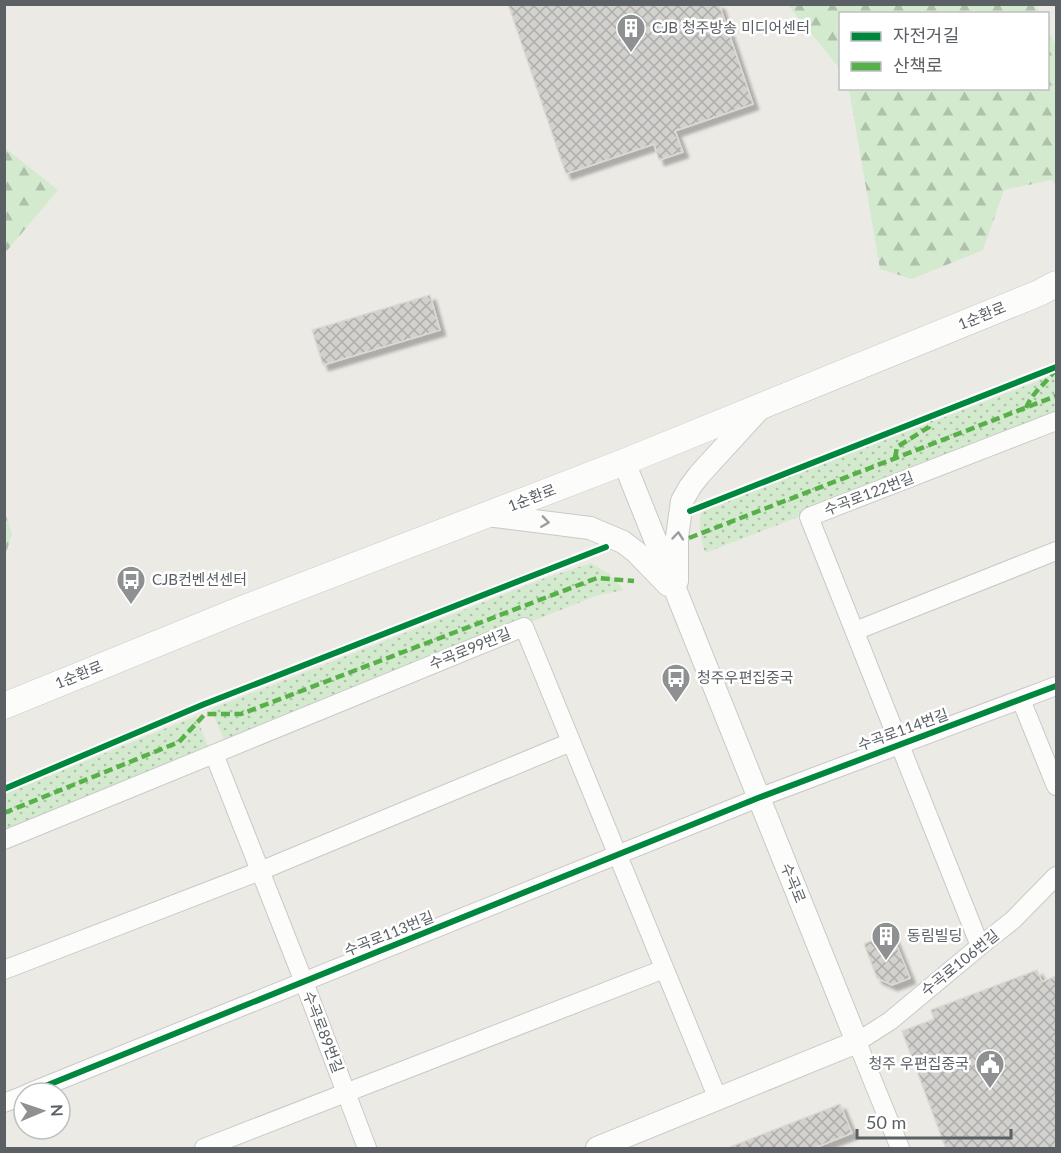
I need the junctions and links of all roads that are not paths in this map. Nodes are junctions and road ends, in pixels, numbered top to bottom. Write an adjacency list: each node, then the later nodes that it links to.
1 (1056, 284): 2 (main road, 1순환로)
2 (763, 405): 4 (main road, 1순환로); 7 (street, one-way to 2)
3 (1056, 421): 8 (street, 수곡로122번길)
4 (624, 462): 5 (main road, 1순환로); 7 (street, 수곡로)
5 (487, 515): 7 (street, one-way to 7); 11 (main road, 1순환로)
6 (1056, 551): 8 (street)
7 (677, 595): 16 (street, 수곡로)
8 (855, 631): 13 (street, 수곡로122번길)
9 (1056, 686): 10 (street, 수곡로114번길)
10 (1021, 700): 13 (street, 수곡로114번길); 15 (street)
11 (4, 706)
12 (571, 742): 14 (street, 수곡로99번길); 18 (street, 수곡로99번길); 19 (street)
13 (900, 744): 16 (street, 수곡로114번길); 21 (street, 수곡로114번길)
14 (214, 754): 17 (street); 19 (street, 수곡로89번길)
15 (1056, 786)
16 (758, 798): 18 (street, 수곡로113번길); 25 (street, 수곡로)
17 (4, 840)
18 (618, 855): 22 (street, 수곡로99번길); 24 (street, 수곡로113번길)
19 (260, 871): 23 (street); 24 (street, 수곡로89번길)
20 (1056, 876): 21 (street, 수곡로106번길)
21 (980, 946): 25 (street, 수곡로106번길)
22 (664, 969): 27 (street, 수곡로89번길); 28 (street, 수곡로99번길)
23 (4, 970)
24 (304, 982): 26 (street, 수곡로113번길); 27 (street, 수곡로89번길)
25 (858, 1042): 28 (street); 32 (street)
26 (58, 1081)
27 (346, 1094): 29 (street, 수곡로89번길); 30 (street, 수곡로89번길)
28 (718, 1099): 31 (street)
29 (204, 1149)
30 (367, 1149)
31 (597, 1149)
32 (900, 1149)

